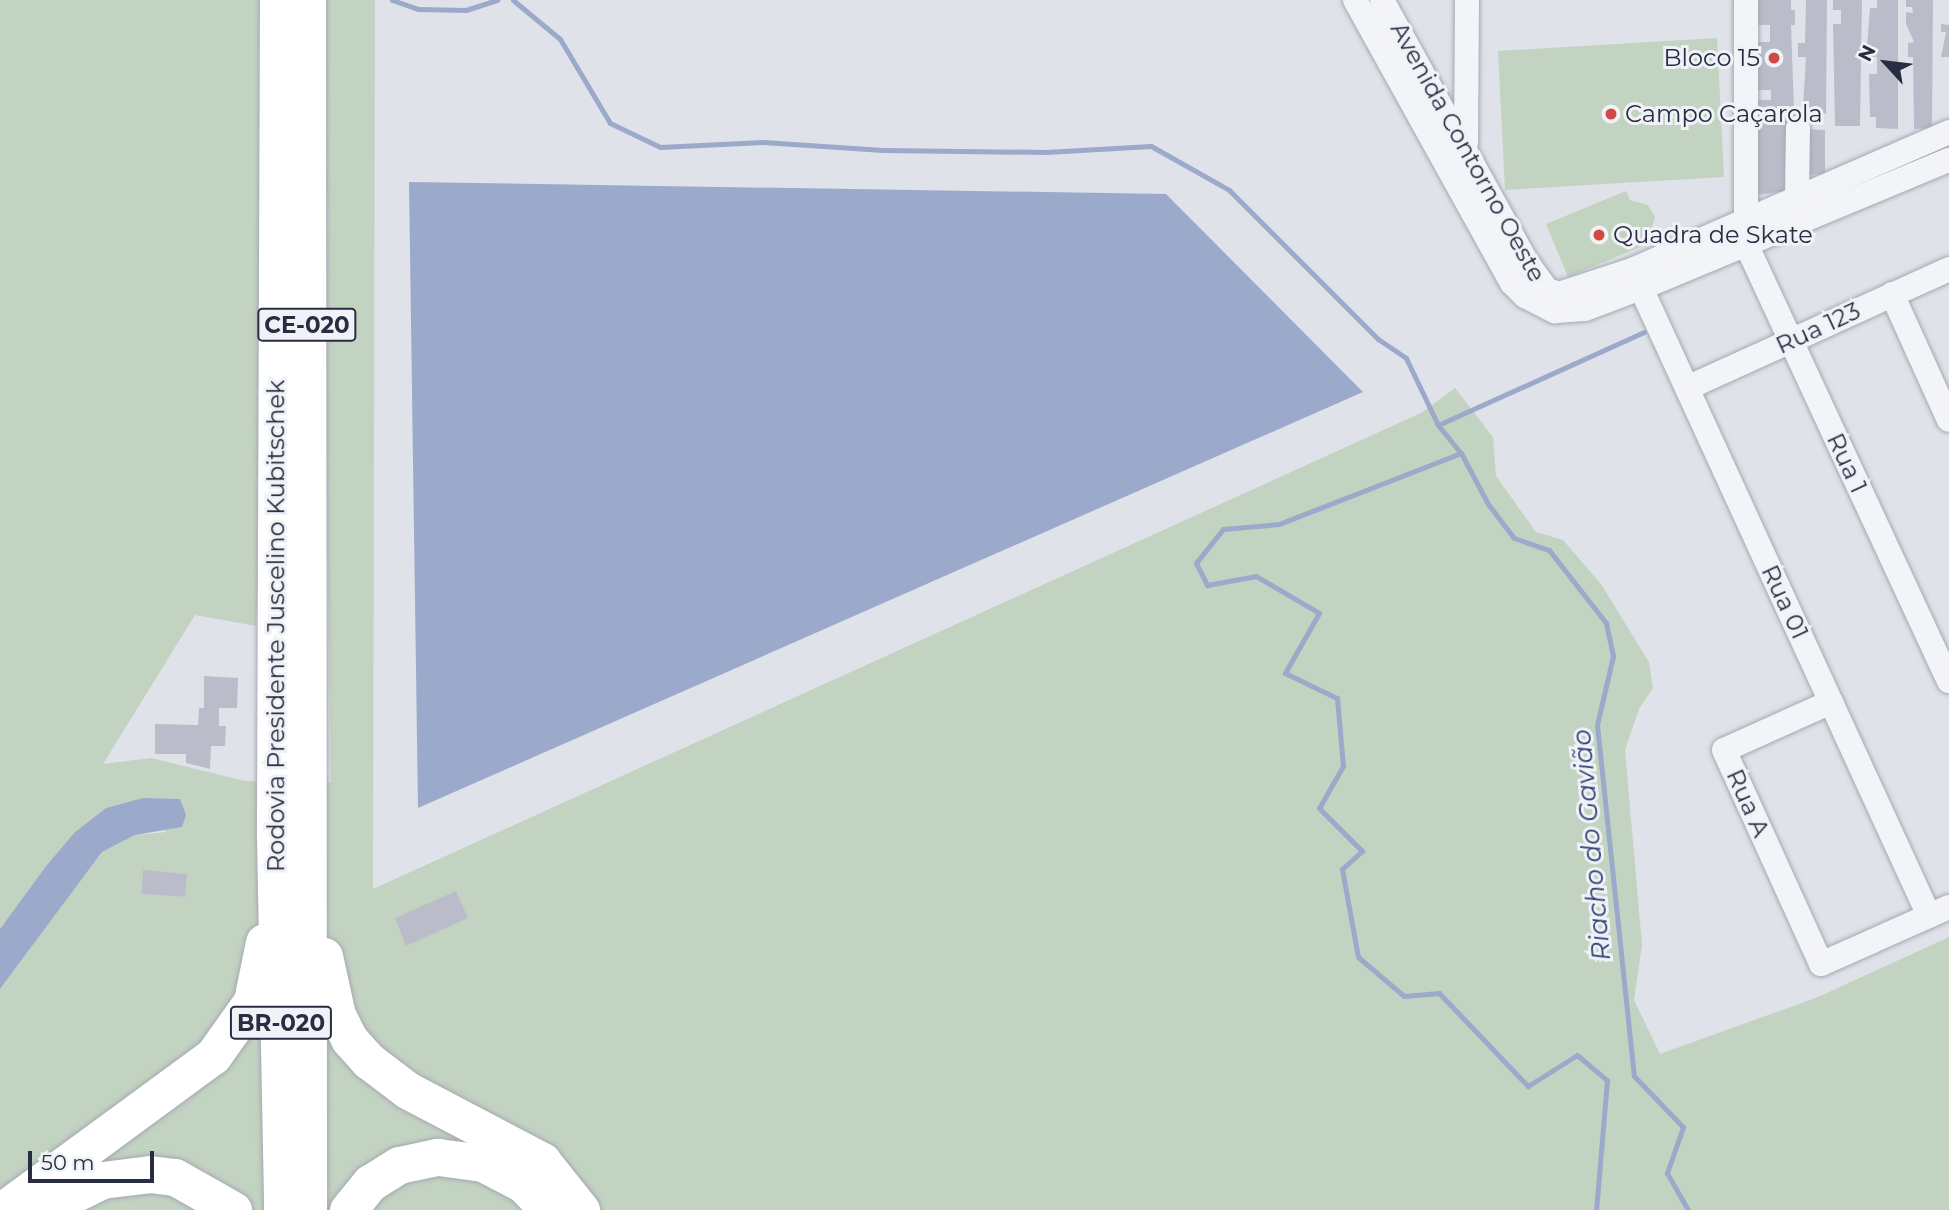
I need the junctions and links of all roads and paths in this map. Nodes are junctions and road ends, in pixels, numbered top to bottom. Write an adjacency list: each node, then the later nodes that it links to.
1 (278, 0): 22 (highway, Rodovia Presidente Juscelino Kubitschek / CE-020)
2 (307, 0): 23 (highway, Rodovia Presidente Juscelino Kubitschek / CE-020)
3 (1355, 0): 16 (street, Avenida Contorno Oeste)
4 (1382, 0): 9 (street, Avenida Contorno Oeste)
5 (1467, 0): 9 (street)
6 (1746, 0): 12 (street)
7 (1798, 128): 11 (street)
8 (1949, 132): 11 (street, Avenida Contorno Oeste)
9 (1466, 146): 16 (street, Avenida Contorno Oeste)
10 (1949, 160): 12 (street, Avenida Contorno Oeste)
11 (1797, 197): 12 (street, Avenida Contorno Oeste)
12 (1746, 232): 14 (street, Avenida Contorno Oeste); 16 (street, Avenida Contorno Oeste); 17 (street, Rua 1)
13 (1949, 269): 15 (street, Rua 123)
14 (1641, 288): 16 (street, Avenida Contorno Oeste); 18 (street, Rua 01)
15 (1892, 294): 17 (street, Rua 123); 19 (street)
16 (1557, 302)
17 (1791, 341): 18 (street, Rua 123); 20 (street, Rua 1)
18 (1687, 388): 21 (street, Rua 01)
19 (1949, 420)
20 (1949, 681)
21 (1831, 702): 24 (street, Rua 01); 24 (street, Rua A)
22 (275, 836): 25 (highway); 28 (highway, Rodovia Presidente Juscelino Kubitschek / BR-020)
23 (308, 869): 29 (highway, Rodovia Presidente Juscelino Kubitschek / BR-020); 32 (highway)
24 (1939, 911)
25 (3, 1210)
26 (54, 1210): 27 (highway)
27 (233, 1210)
28 (282, 1210)
29 (308, 1210)
30 (348, 1210): 31 (highway)
31 (548, 1210)
32 (581, 1210)

